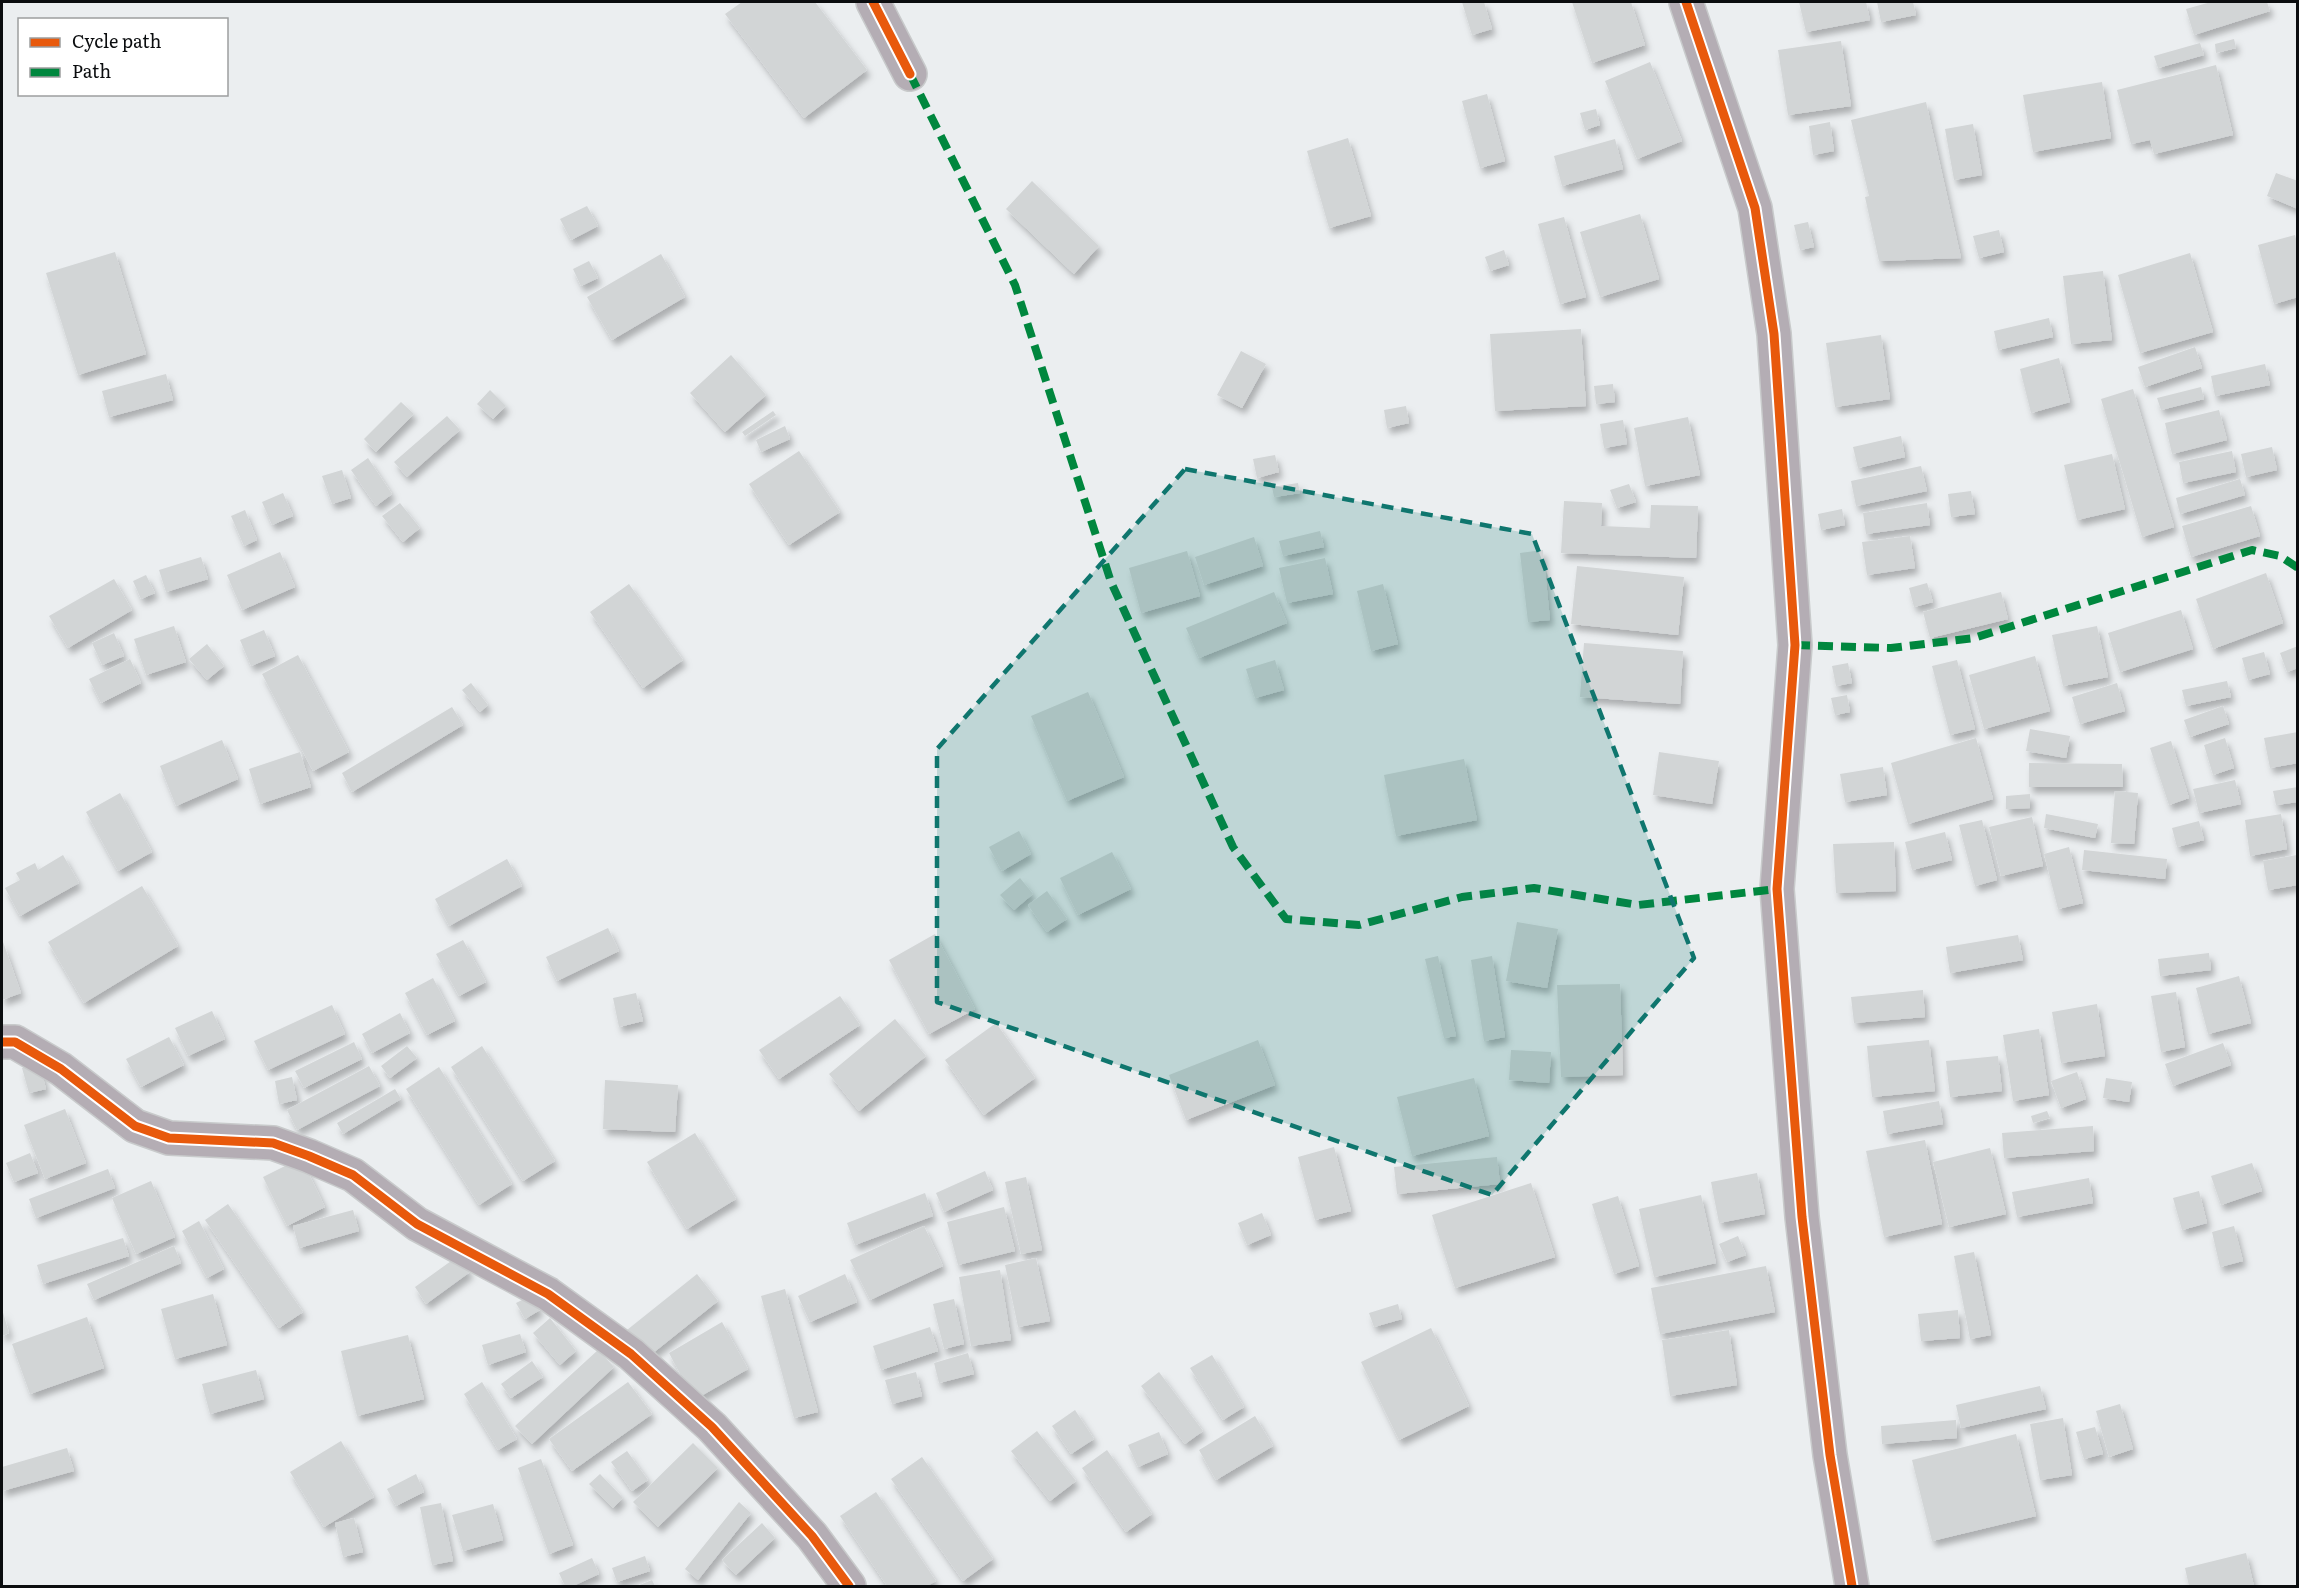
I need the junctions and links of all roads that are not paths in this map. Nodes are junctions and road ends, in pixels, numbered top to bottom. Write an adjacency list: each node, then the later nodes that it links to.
1 (873, 2): 3 (street)
2 (1686, 2): 6 (street)
3 (910, 74)
4 (2, 1042): 5 (street)
5 (849, 1587)
6 (1852, 1587)

